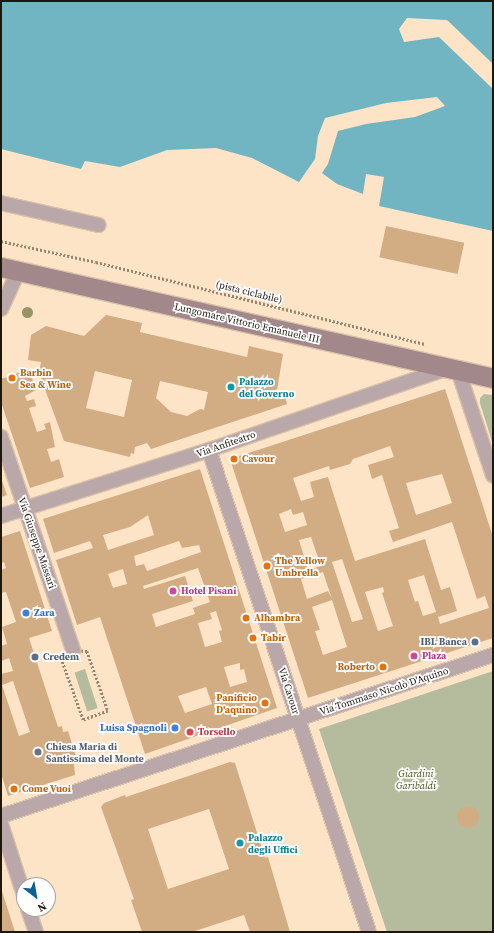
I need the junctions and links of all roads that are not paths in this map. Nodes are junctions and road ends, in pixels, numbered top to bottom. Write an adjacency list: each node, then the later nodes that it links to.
1 (1, 203): 2 (street)
2 (99, 225)
3 (9, 269): 4 (street); 5 (main road, Lungomare Vittorio Emanuele III)
4 (1, 309)
5 (454, 369): 6 (main road, Lungomare Vittorio Emanuele III); 8 (street, Via Anfiteatro); 9 (street)
6 (493, 378)
7 (1, 437): 10 (street, Via Giuseppe Massari)
8 (209, 450): 10 (street, Via Anfiteatro); 14 (street, Via Cavour)
9 (493, 475)
10 (25, 509): 11 (street, Via Anfiteatro); 12 (street, Via Giuseppe Massari)
11 (1, 516)
12 (73, 650)
13 (493, 655): 14 (street, Via Tommaso Nicolò D'Aquino)
14 (298, 720): 15 (street, Via Tommaso Nicolò D'Aquino); 20 (street, Via Cavour)
15 (1, 816)
16 (1, 824): 17 (street)
17 (18, 877)
18 (31, 917): 19 (street)
19 (36, 932)
20 (369, 932)

